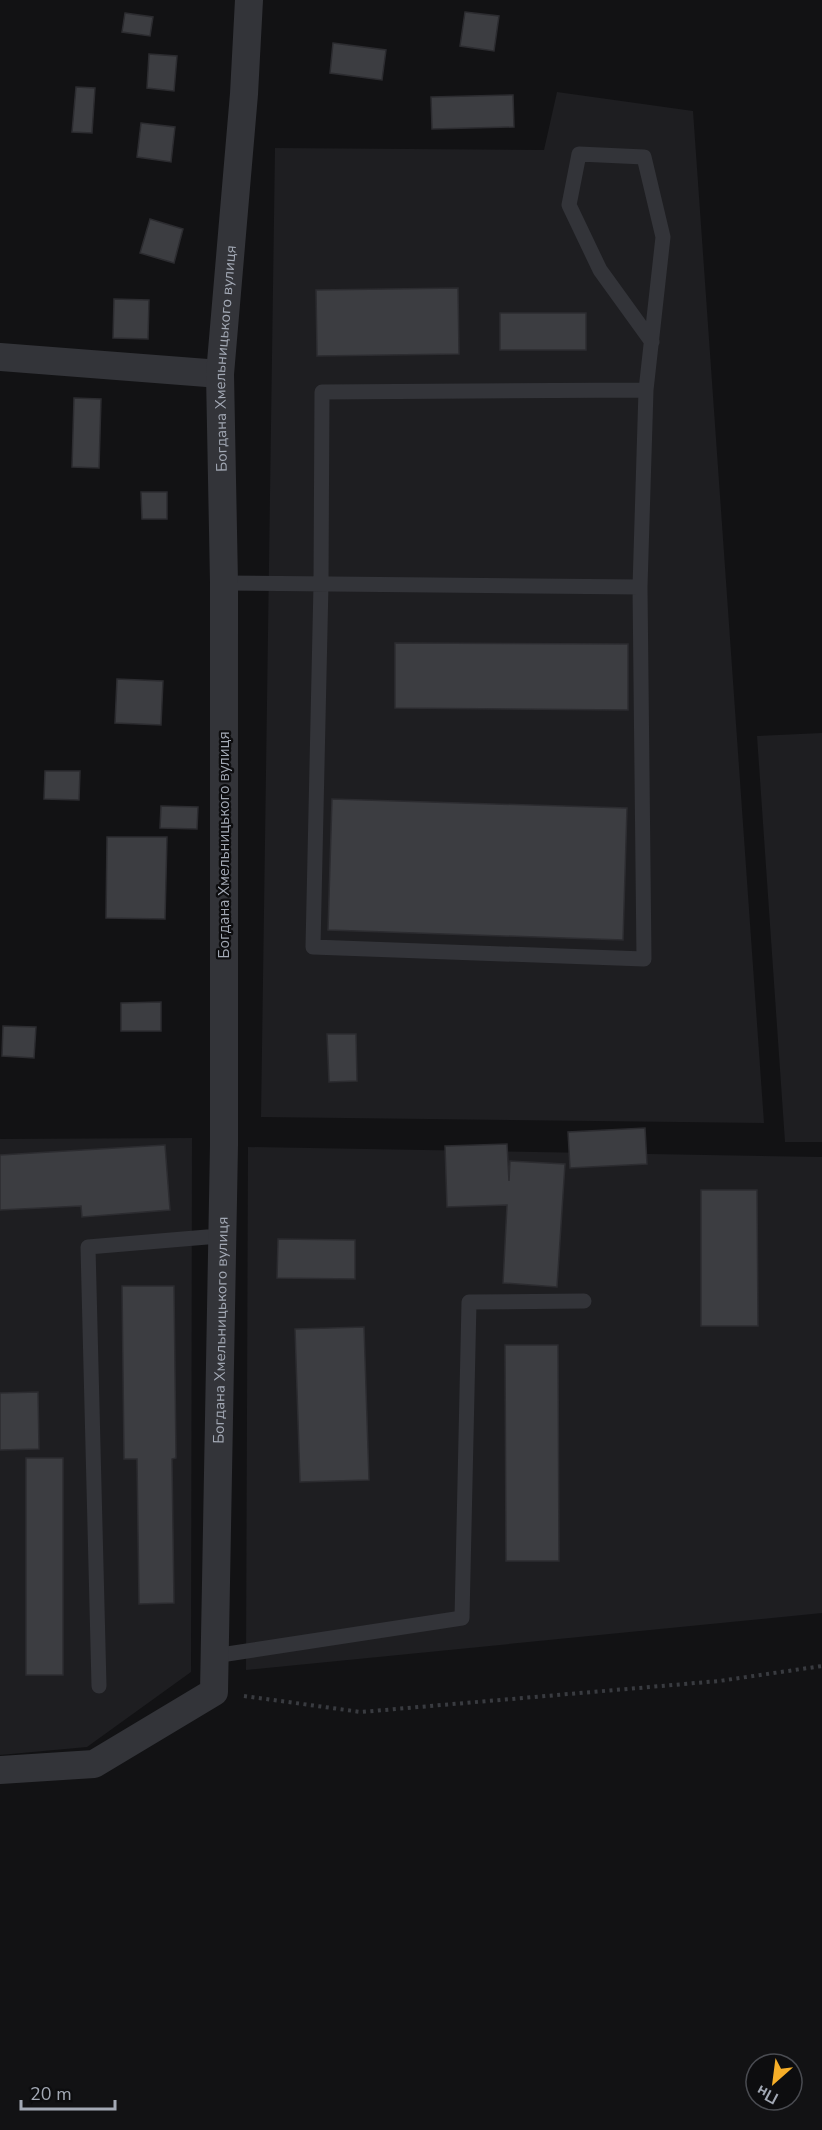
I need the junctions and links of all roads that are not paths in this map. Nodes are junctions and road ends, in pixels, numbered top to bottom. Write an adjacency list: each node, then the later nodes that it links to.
1 (249, 0): 4 (street, Богдана Хмельницького вулиця)
2 (652, 342): 2 (lane); 5 (lane)
3 (0, 357): 4 (street)
4 (219, 375): 6 (street, Богдана Хмельницького вулиця)
5 (646, 390): 7 (lane); 8 (lane)
6 (224, 583): 7 (lane); 9 (street, Богдана Хмельницького вулиця)
7 (321, 584): 8 (lane); 8 (lane)
8 (640, 587)
9 (222, 1237): 11 (street, Богдана Хмельницького вулиця); 12 (lane)
10 (584, 1301): 11 (lane)
11 (214, 1656): 13 (street, Богдана Хмельницького вулиця)
12 (99, 1686)
13 (0, 1770)

